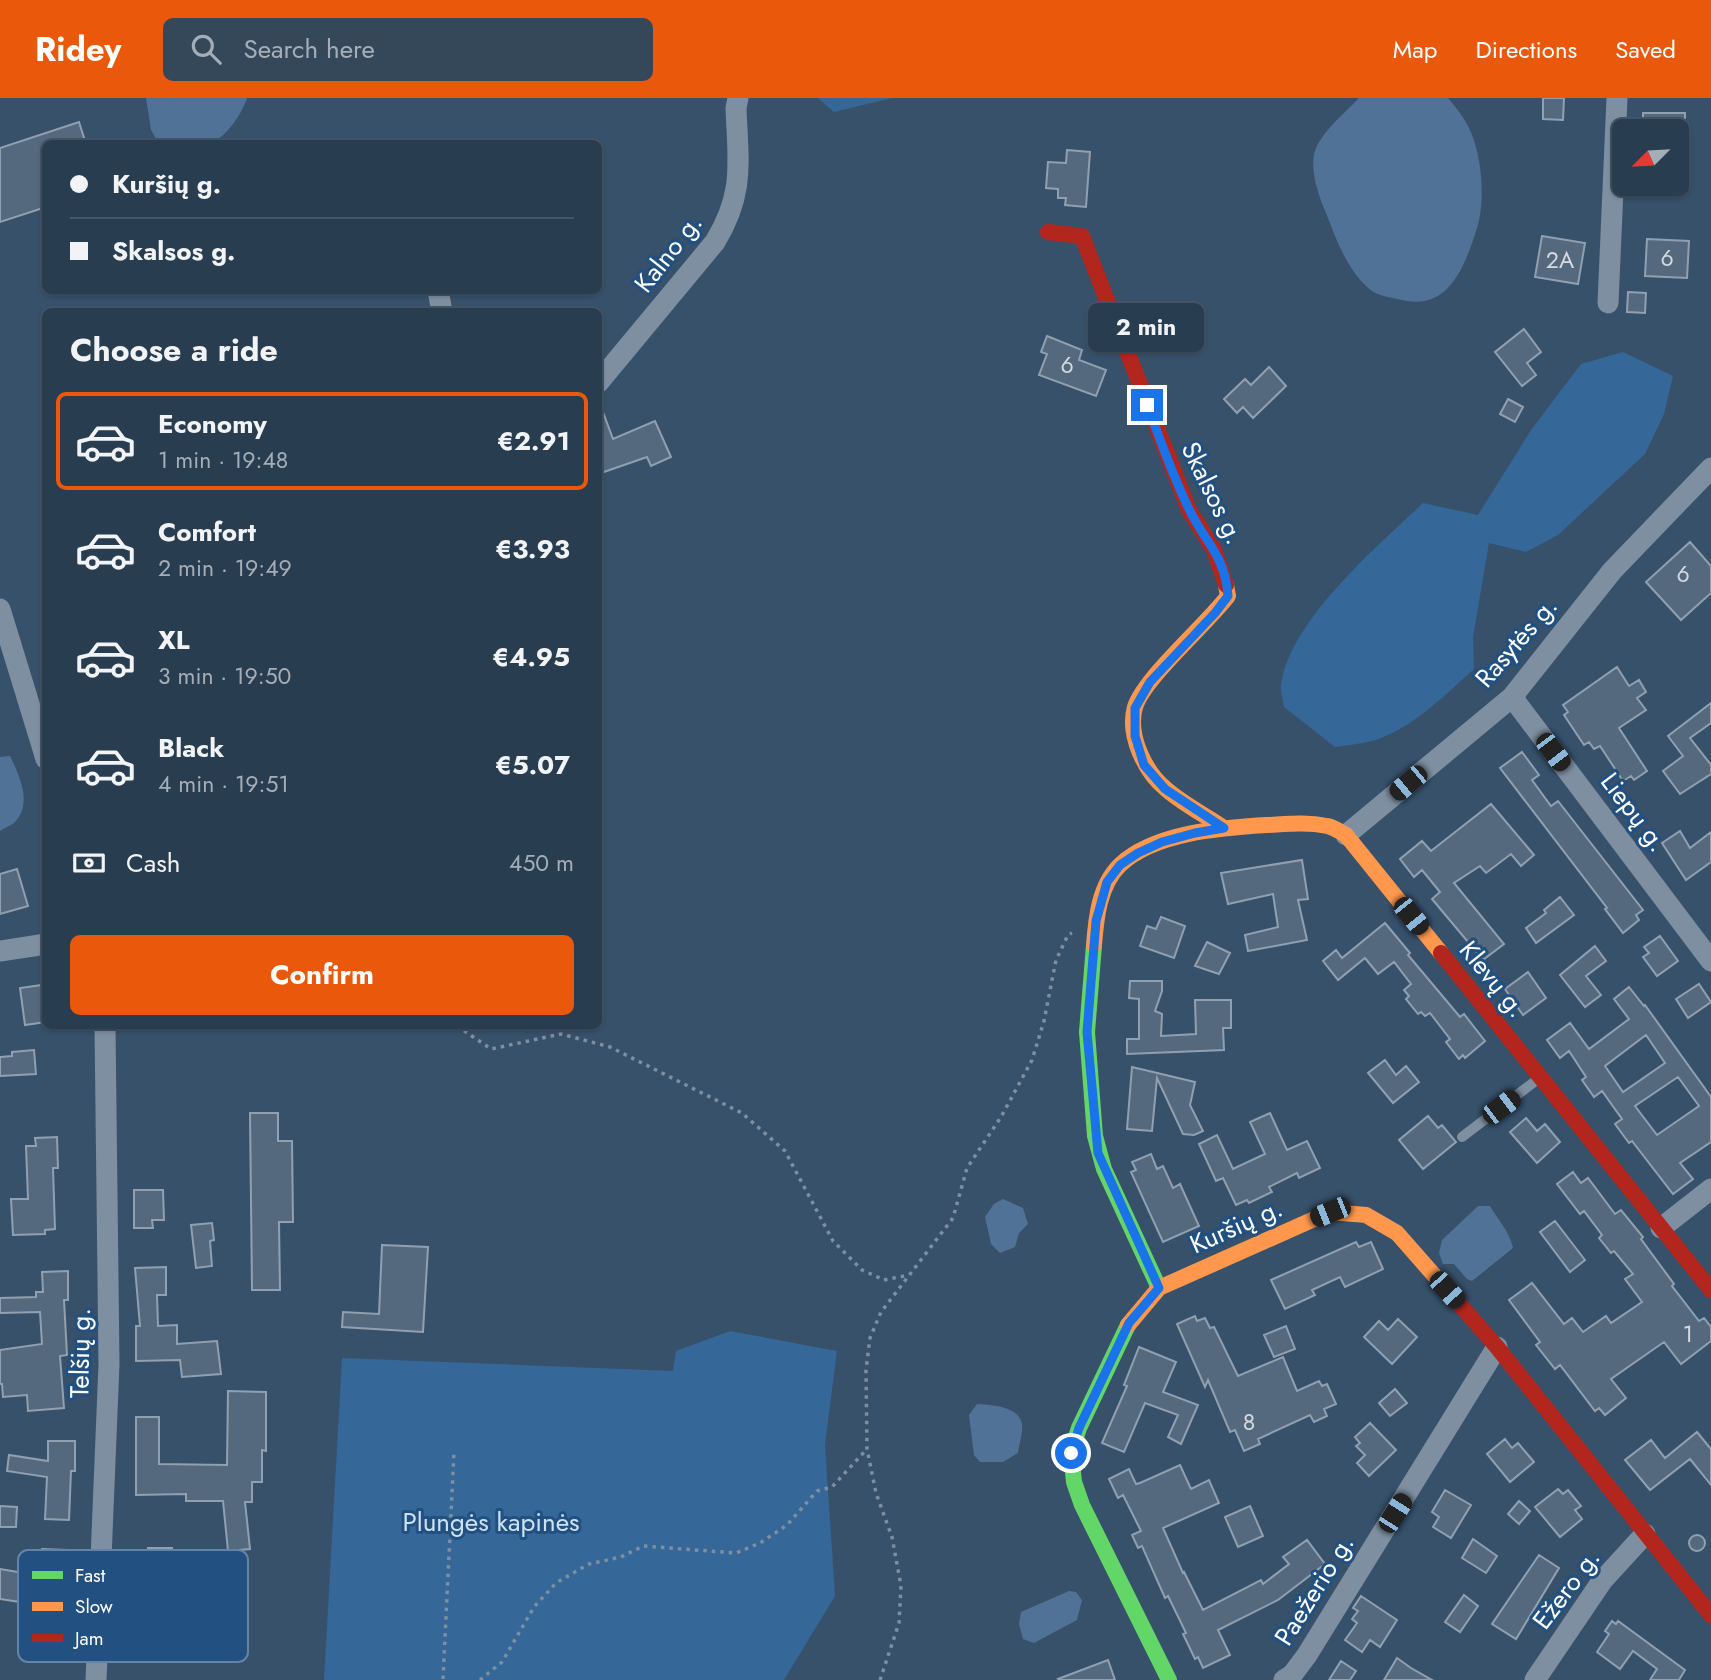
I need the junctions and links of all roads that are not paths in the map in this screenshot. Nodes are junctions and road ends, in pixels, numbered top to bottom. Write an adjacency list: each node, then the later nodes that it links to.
1 (738, 98): 5 (street, Kalno g.)
2 (1617, 98): 4 (street)
3 (1048, 232): 10 (street, Skalsos g.)
4 (1608, 303)
5 (602, 378)
6 (1711, 468): 8 (street, Rasytės g.)
7 (0, 609): 9 (street)
8 (1512, 697): 11 (street, Rasytės g.); 14 (street, Liepų g.)
9 (42, 746)
10 (1224, 828): 11 (street); 20 (street)
11 (1346, 835): 16 (street, Klevų g.)
12 (42, 945): 13 (street)
13 (0, 951)
14 (1711, 961)
15 (105, 1029): 24 (street, Telšių g.)
16 (1541, 1077): 17 (lane); 19 (street, Klevų g.)
17 (1462, 1137)
18 (1711, 1189): 19 (street)
19 (1661, 1228): 21 (street, Klevų g.)
20 (1159, 1288): 22 (street, Kuršių g.); 28 (street, Kuršių g.)
21 (1711, 1290)
22 (1497, 1347): 23 (street, Kuršių g.); 29 (street, Paežerio g.)
23 (1645, 1534): 25 (street, Kuršių g.); 30 (street, Ežero g.)
24 (101, 1550)
25 (1711, 1615)
26 (97, 1662): 27 (street, Telšių g.)
27 (96, 1680)
28 (1169, 1680)
29 (1284, 1680)
30 (1535, 1680)

